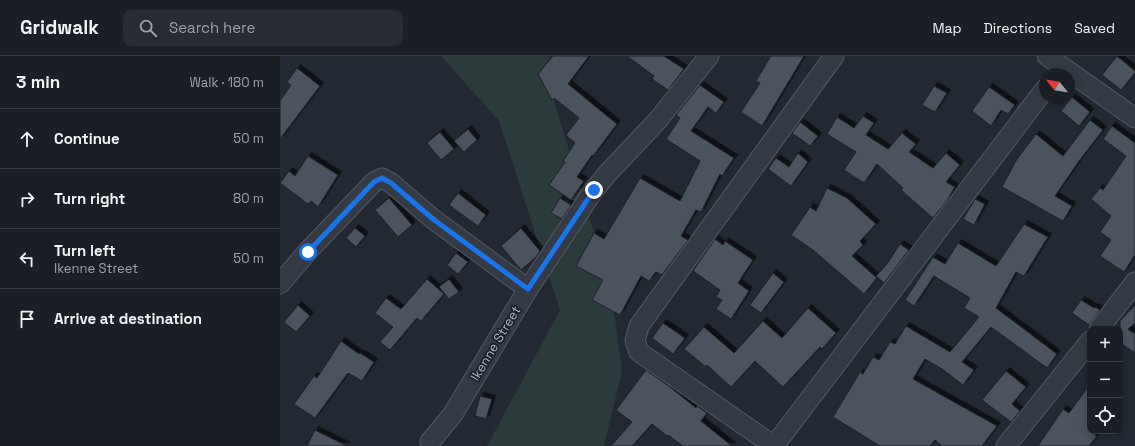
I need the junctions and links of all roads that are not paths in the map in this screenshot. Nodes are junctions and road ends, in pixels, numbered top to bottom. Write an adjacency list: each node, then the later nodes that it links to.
1 (709, 56): 8 (street, Ikenne Street)
2 (834, 56): 4 (street)
3 (1055, 65): 5 (street)
4 (1039, 97)
5 (1133, 113)
6 (1135, 282): 9 (street)
7 (280, 284): 8 (street)
8 (528, 289): 11 (street, Ikenne Street)
9 (1102, 326)
10 (1087, 346): 12 (street)
11 (430, 442)
12 (1006, 446)

